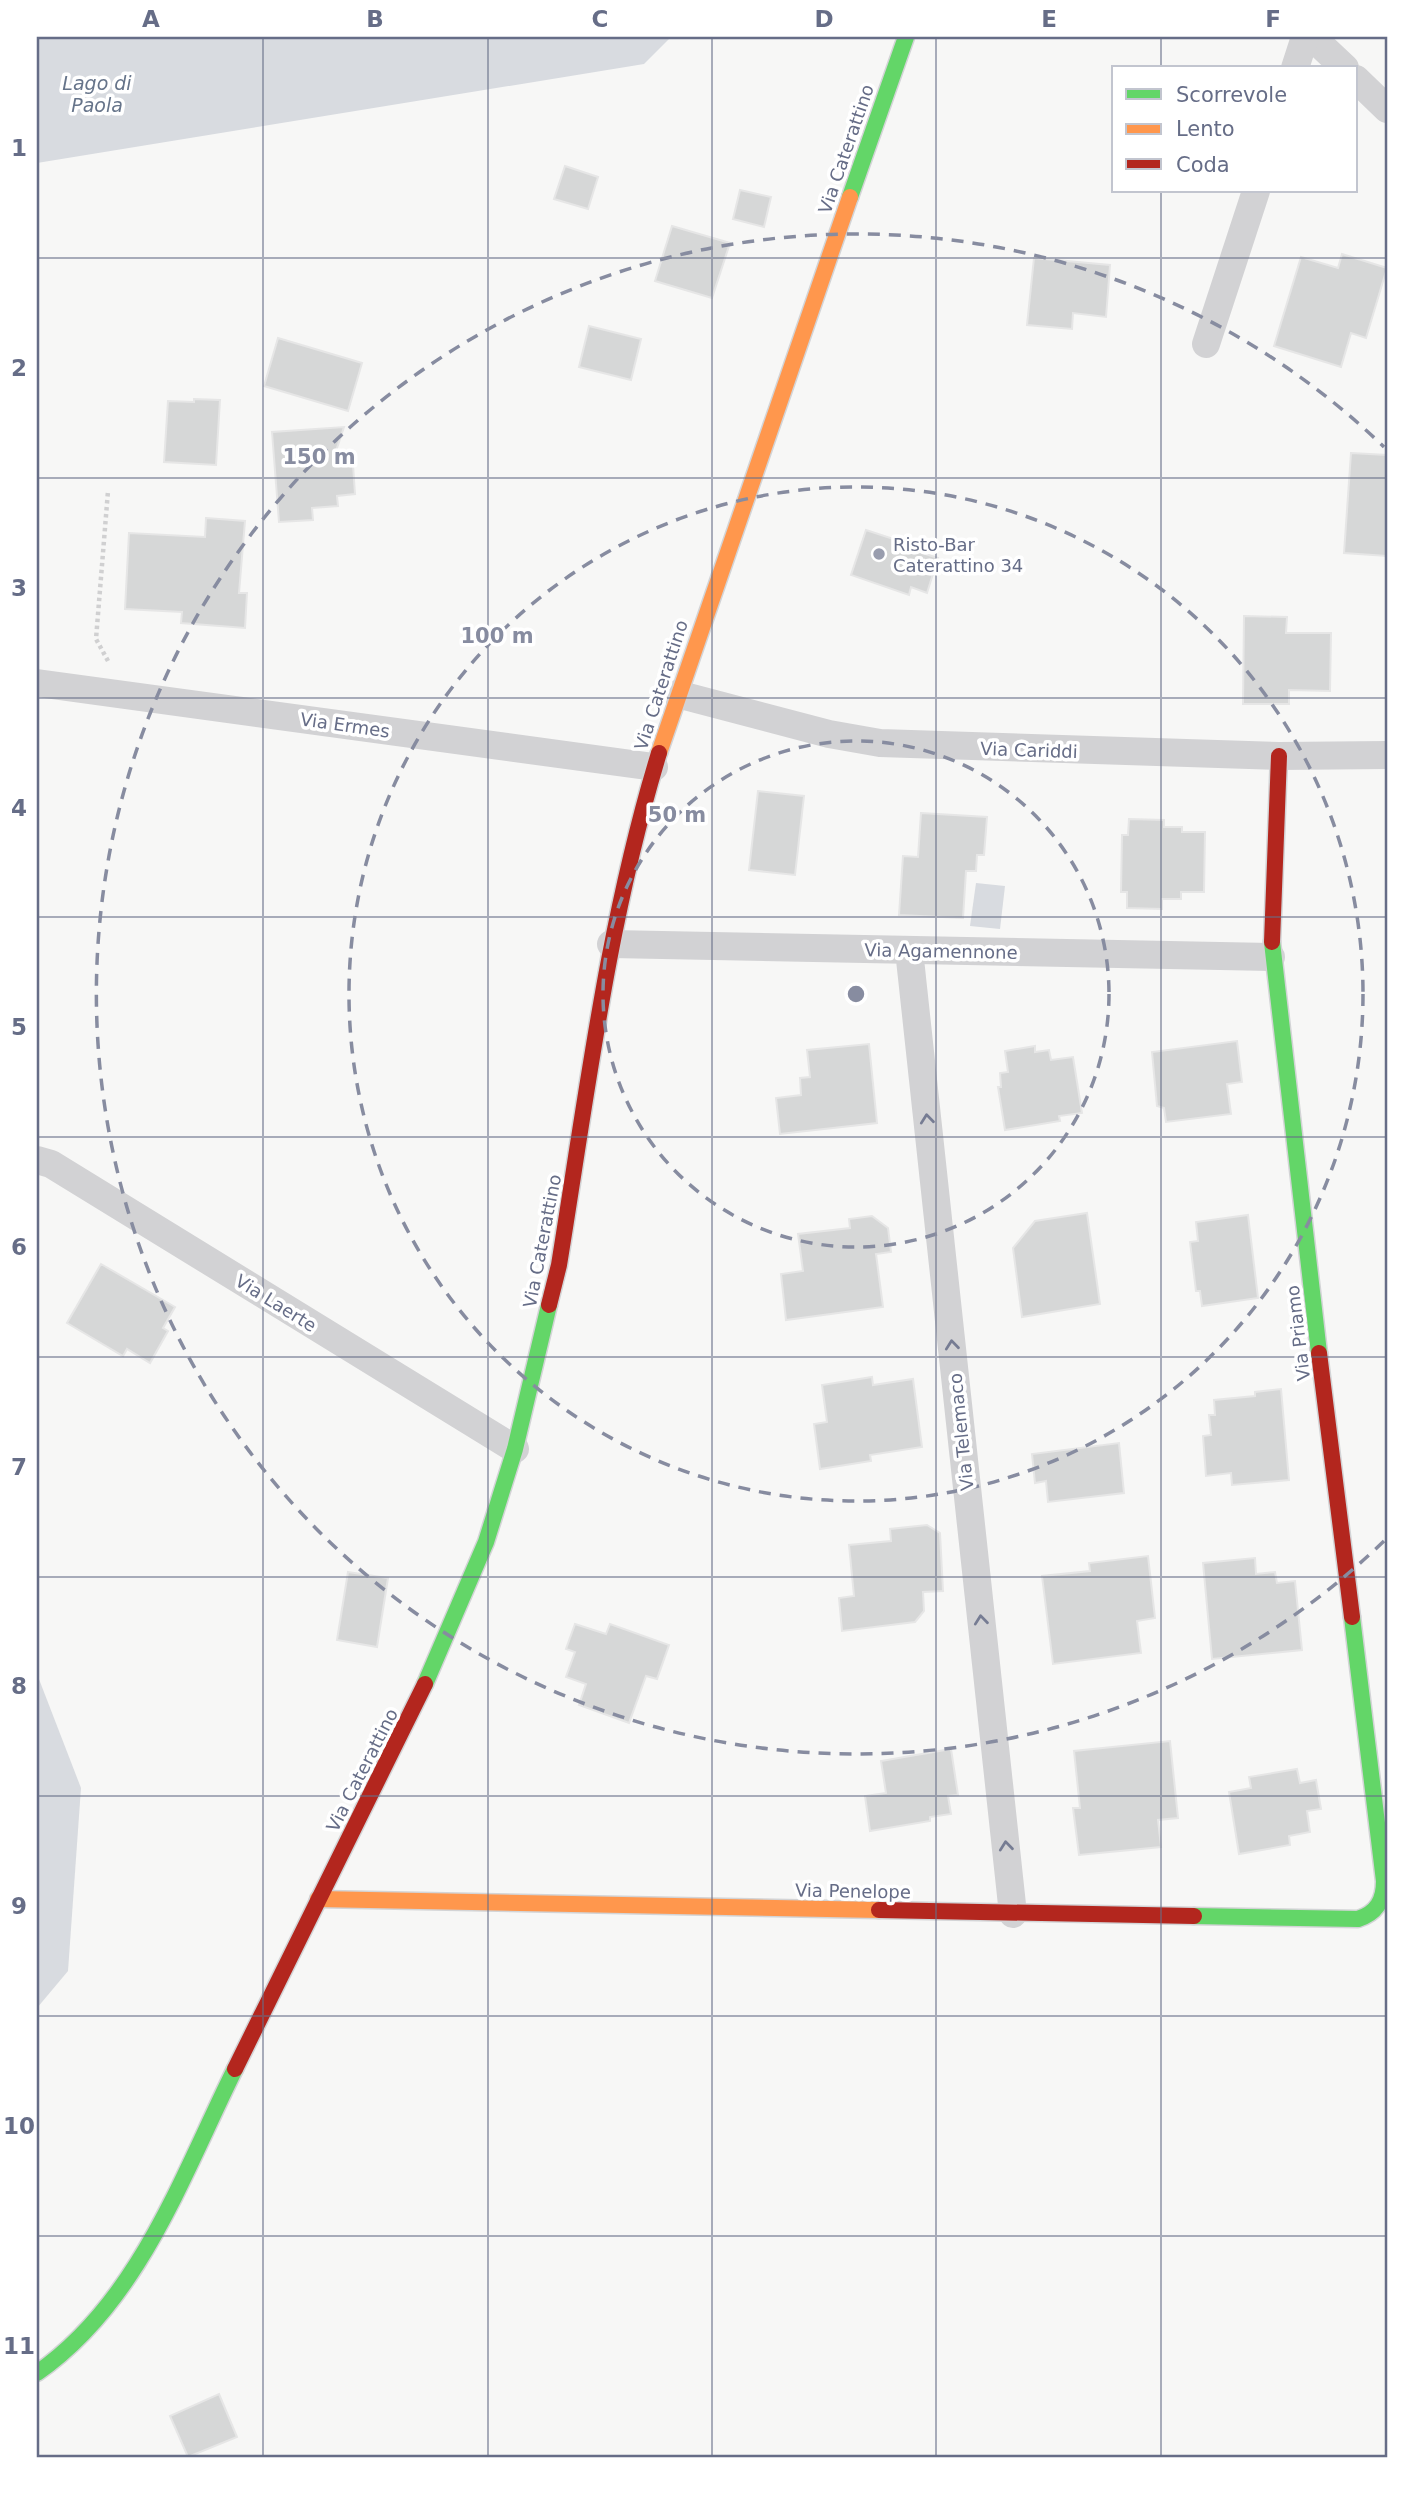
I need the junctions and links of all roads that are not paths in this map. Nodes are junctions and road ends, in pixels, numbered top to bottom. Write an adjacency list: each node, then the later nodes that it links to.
1 (906, 37): 11 (street, Via Caterattino)
2 (1305, 37): 4 (street)
3 (1312, 37): 5 (street)
4 (1296, 66)
5 (1343, 66)
6 (1358, 81): 7 (street)
7 (1387, 109)
8 (1256, 192): 9 (street)
9 (1206, 344)
10 (37, 683): 15 (street, Via Ermes)
11 (677, 694): 13 (street, Via Cariddi); 15 (street, Via Caterattino)
12 (1387, 732): 14 (street)
13 (1279, 756): 14 (street, Via Cariddi); 18 (street, Via Priamo)
14 (1378, 756)
15 (654, 766): 16 (street, Via Caterattino)
16 (611, 944): 17 (street, Via Agamennone); 20 (street, Via Caterattino)
17 (909, 950): 18 (street, Via Agamennone); 23 (street, Via Telemaco, one-way to 17)
18 (1271, 957): 22 (street, Via Priamo)
19 (37, 1160): 20 (street, Via Laerte)
20 (514, 1449): 21 (street, Via Caterattino)
21 (318, 1899): 23 (street, Via Penelope); 24 (street, Via Caterattino)
22 (1380, 1903): 23 (street, Via Penelope)
23 (1013, 1914)
24 (37, 2373)

